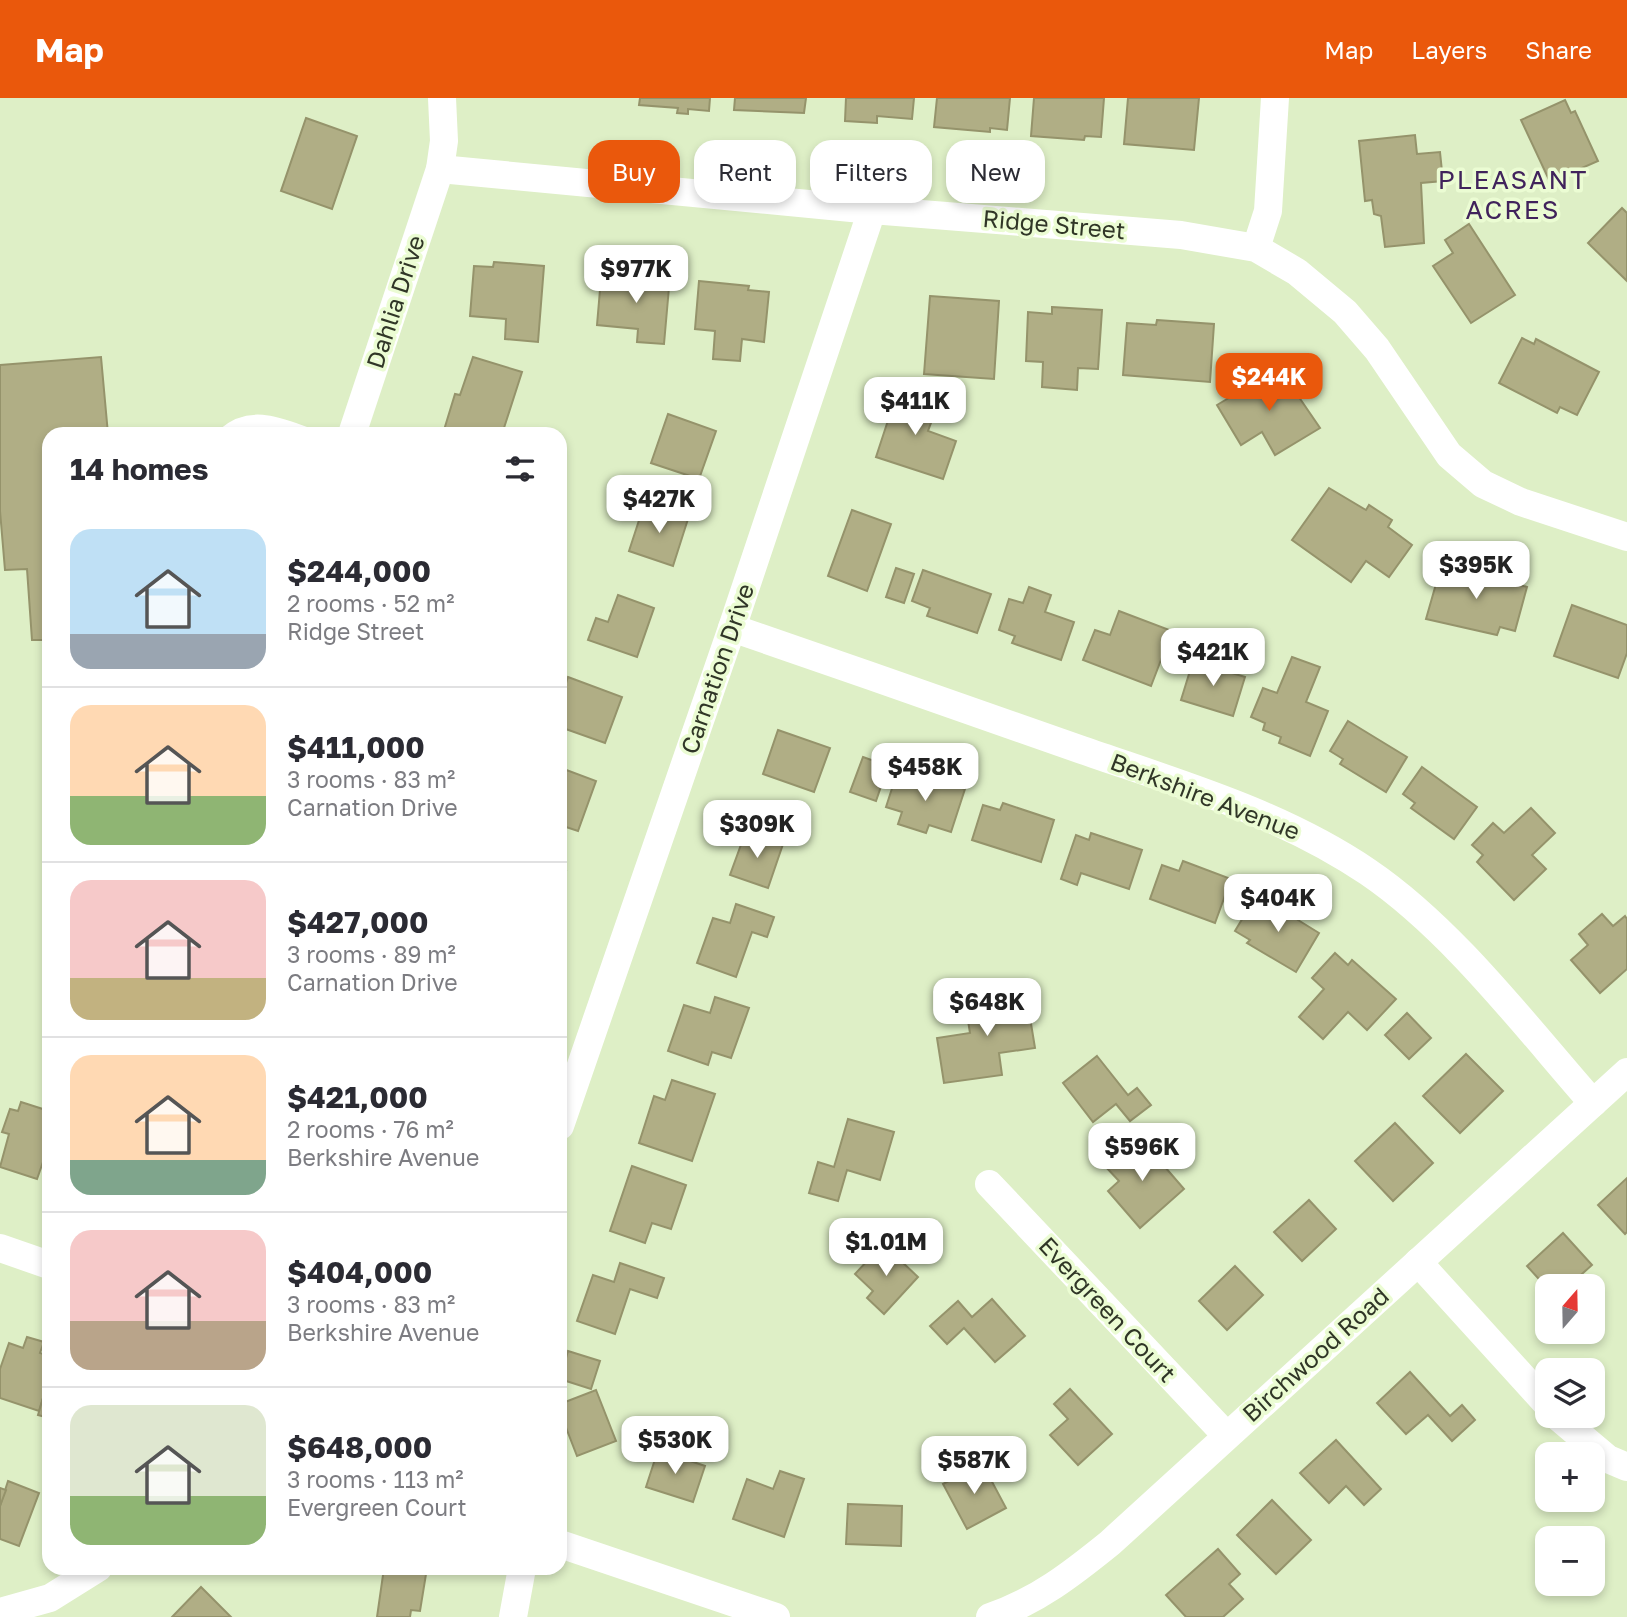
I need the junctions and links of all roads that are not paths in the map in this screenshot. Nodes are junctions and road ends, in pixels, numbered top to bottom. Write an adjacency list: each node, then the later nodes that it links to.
1 (442, 98): 3 (street)
2 (1275, 98): 5 (street)
3 (440, 169): 4 (street, Ridge Street); 8 (street, Dahlia Drive)
4 (872, 210): 5 (street, Ridge Street); 10 (street, Carnation Drive)
5 (1256, 248): 9 (street, Ridge Street)
6 (233, 427): 7 (lane)
7 (287, 427)
8 (354, 427)
9 (1627, 537)
10 (732, 628): 12 (street, Berkshire Avenue); 13 (street, Carnation Drive)
11 (1627, 1072): 12 (street, Birchwood Road)
12 (1593, 1103): 16 (street, Birchwood Road)
13 (567, 1106)
14 (989, 1184): 20 (street, Evergreen Court)
15 (0, 1248): 17 (street)
16 (1418, 1262): 18 (street); 20 (street, Birchwood Road)
17 (42, 1263)
18 (1535, 1391)
19 (1572, 1428): 21 (street)
20 (1226, 1435): 28 (street, Birchwood Road)
21 (1627, 1467)
22 (567, 1546): 27 (street)
23 (87, 1575): 25 (street)
24 (521, 1575): 26 (street)
25 (0, 1612)
26 (513, 1617)
27 (776, 1617)
28 (990, 1617)

